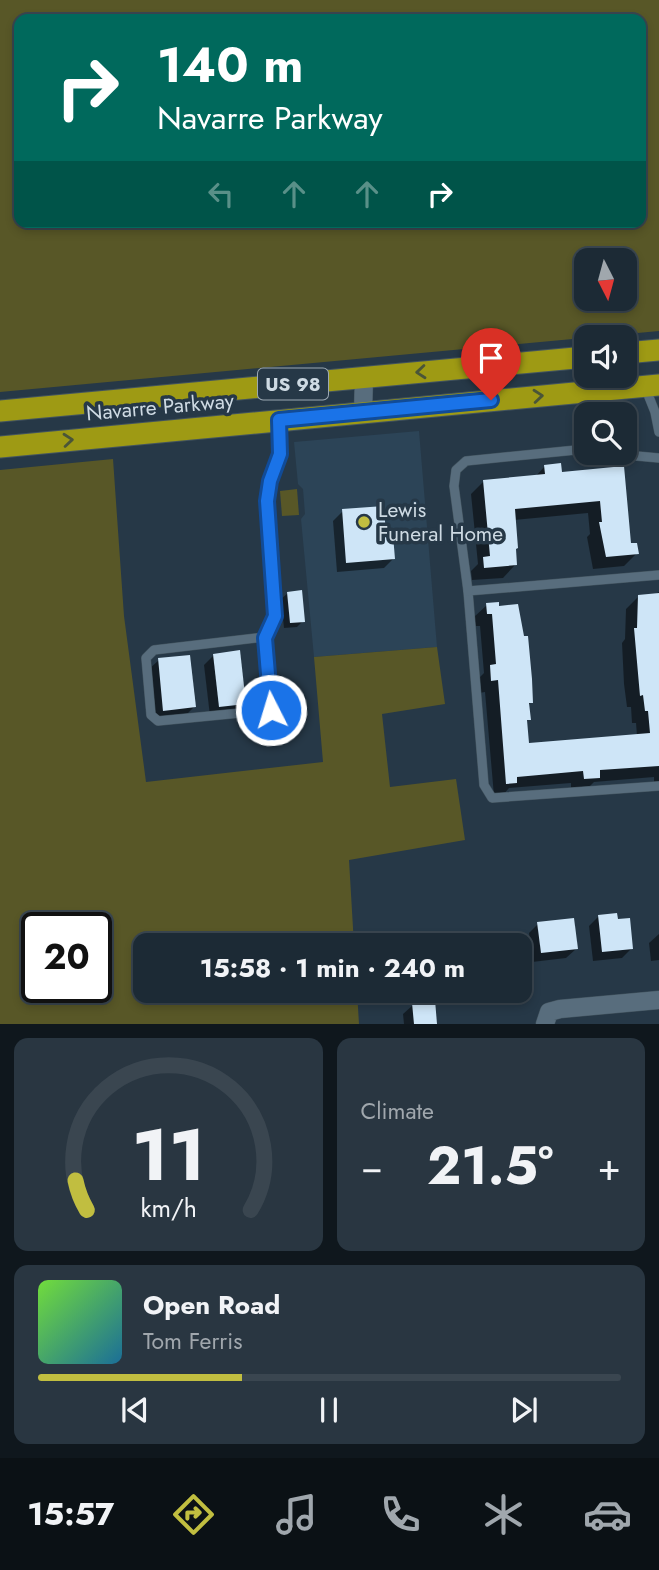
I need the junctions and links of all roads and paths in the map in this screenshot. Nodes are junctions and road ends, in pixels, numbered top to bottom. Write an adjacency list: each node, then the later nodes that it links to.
1 (659, 350): 2 (highway)
2 (637, 353)
3 (574, 358): 4 (highway, Navarre Parkway / US 98, one-way to 4)
4 (364, 378): 6 (highway, Navarre Parkway / US 98); 7 (street)
5 (652, 385): 7 (highway, Navarre Parkway / US 98, one-way to 5); 9 (lane)
6 (0, 411)
7 (363, 412): 8 (highway, Navarre Parkway / US 98)
8 (279, 420): 10 (highway, Navarre Parkway / US 98, one-way to 8); 16 (lane)
9 (659, 432)
10 (0, 447)
11 (574, 450): 15 (lane)
12 (637, 455): 13 (lane)
13 (659, 458)
14 (659, 575): 15 (lane)
15 (468, 591): 17 (lane)
16 (265, 638): 16 (lane)
17 (659, 786)
18 (659, 1000): 19 (street)
19 (547, 1018)

